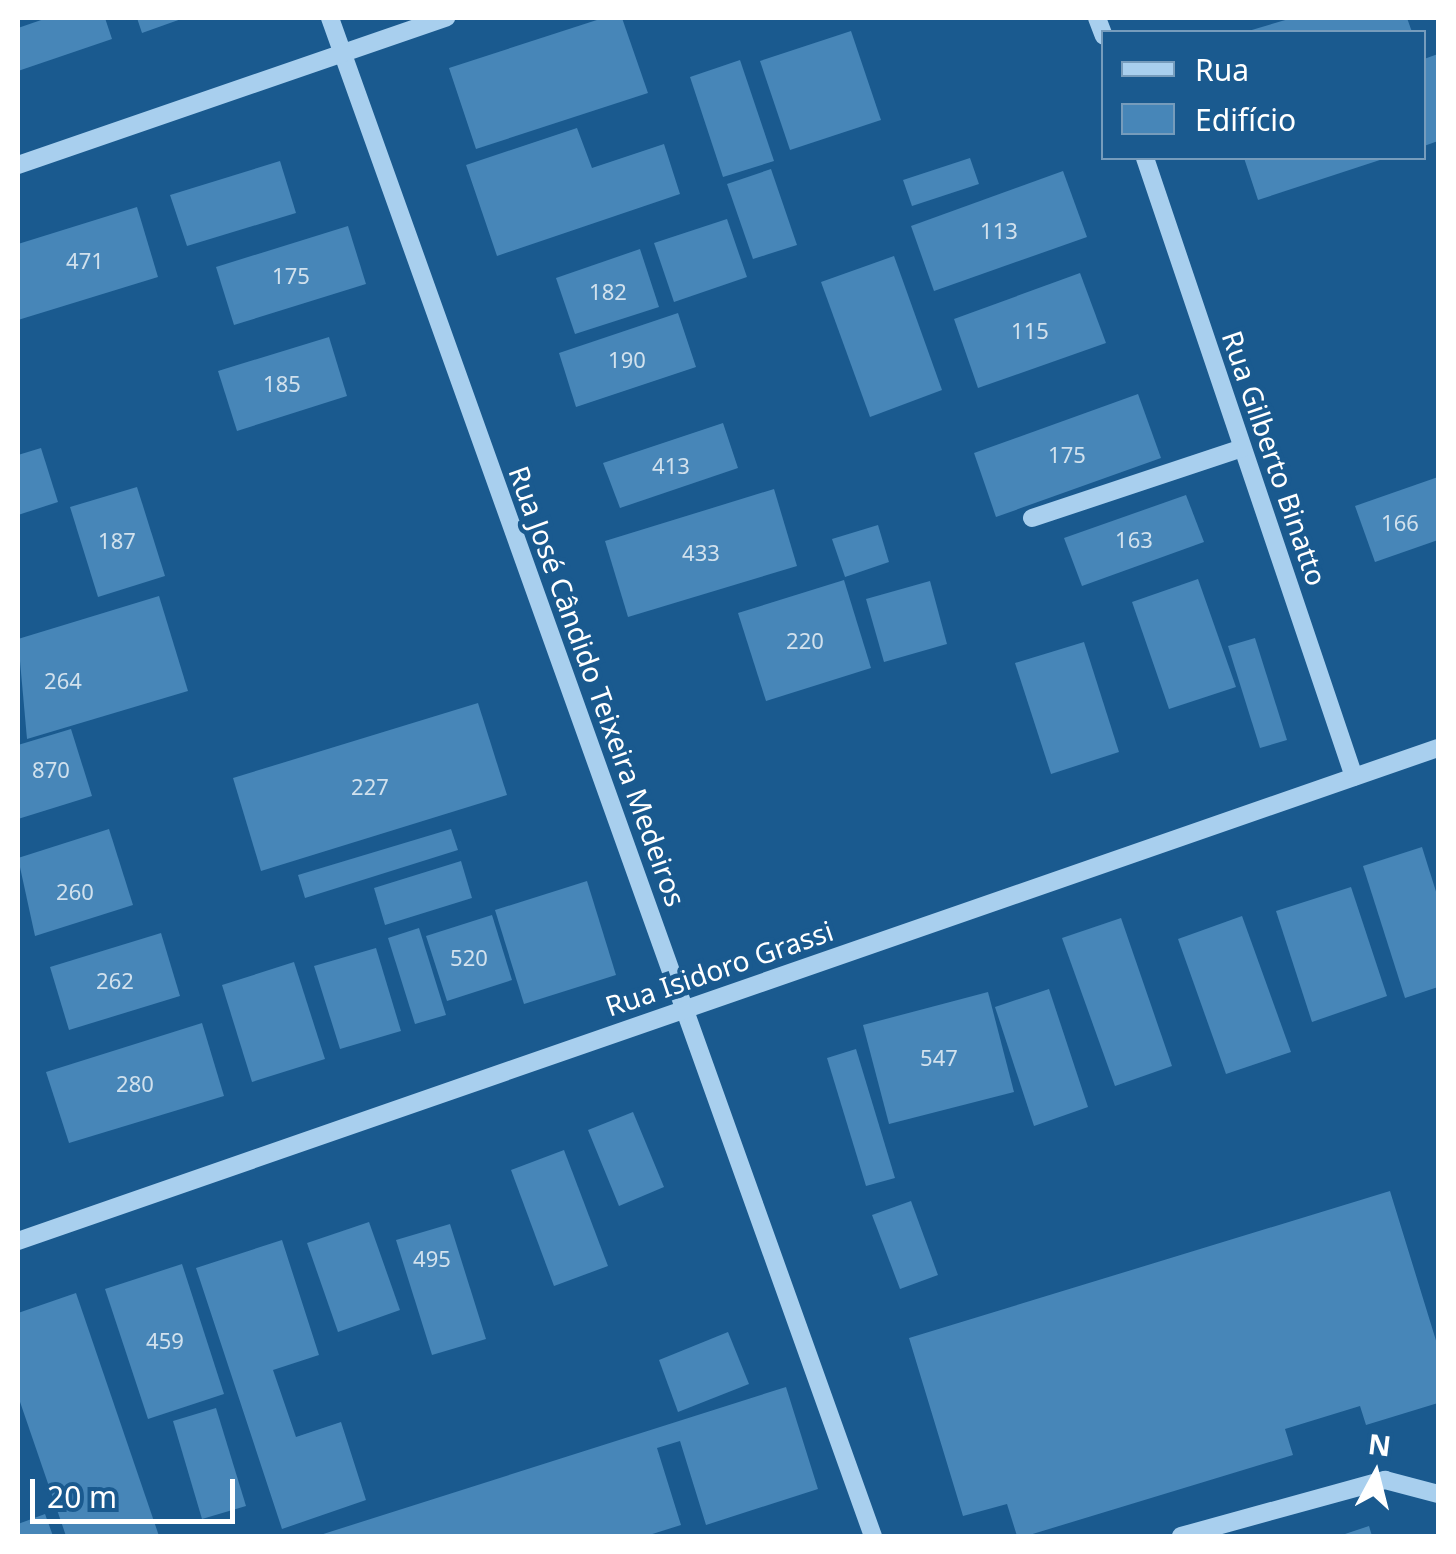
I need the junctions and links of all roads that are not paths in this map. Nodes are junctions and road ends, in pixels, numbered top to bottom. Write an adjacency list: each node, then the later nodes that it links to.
1 (330, 18): 3 (street, Rua José Cândido Teixeira Medeiros)
2 (446, 18): 3 (street)
3 (343, 53): 5 (street); 10 (street, Rua José Cândido Teixeira Medeiros)
4 (1145, 160): 6 (street, Rua Gilberto Binatto)
5 (18, 165)
6 (1242, 448): 7 (street); 9 (street, Rua Gilberto Binatto)
7 (1032, 518)
8 (1438, 748): 9 (street, Rua Isidoro Grassi)
9 (1354, 777): 10 (street, Rua Isidoro Grassi)
10 (685, 1010): 11 (street, Rua Isidoro Grassi); 13 (street, Rua José Cândido Teixeira Medeiros)
11 (18, 1241)
12 (1438, 1494): 14 (street)
13 (873, 1536)
14 (1180, 1536)

